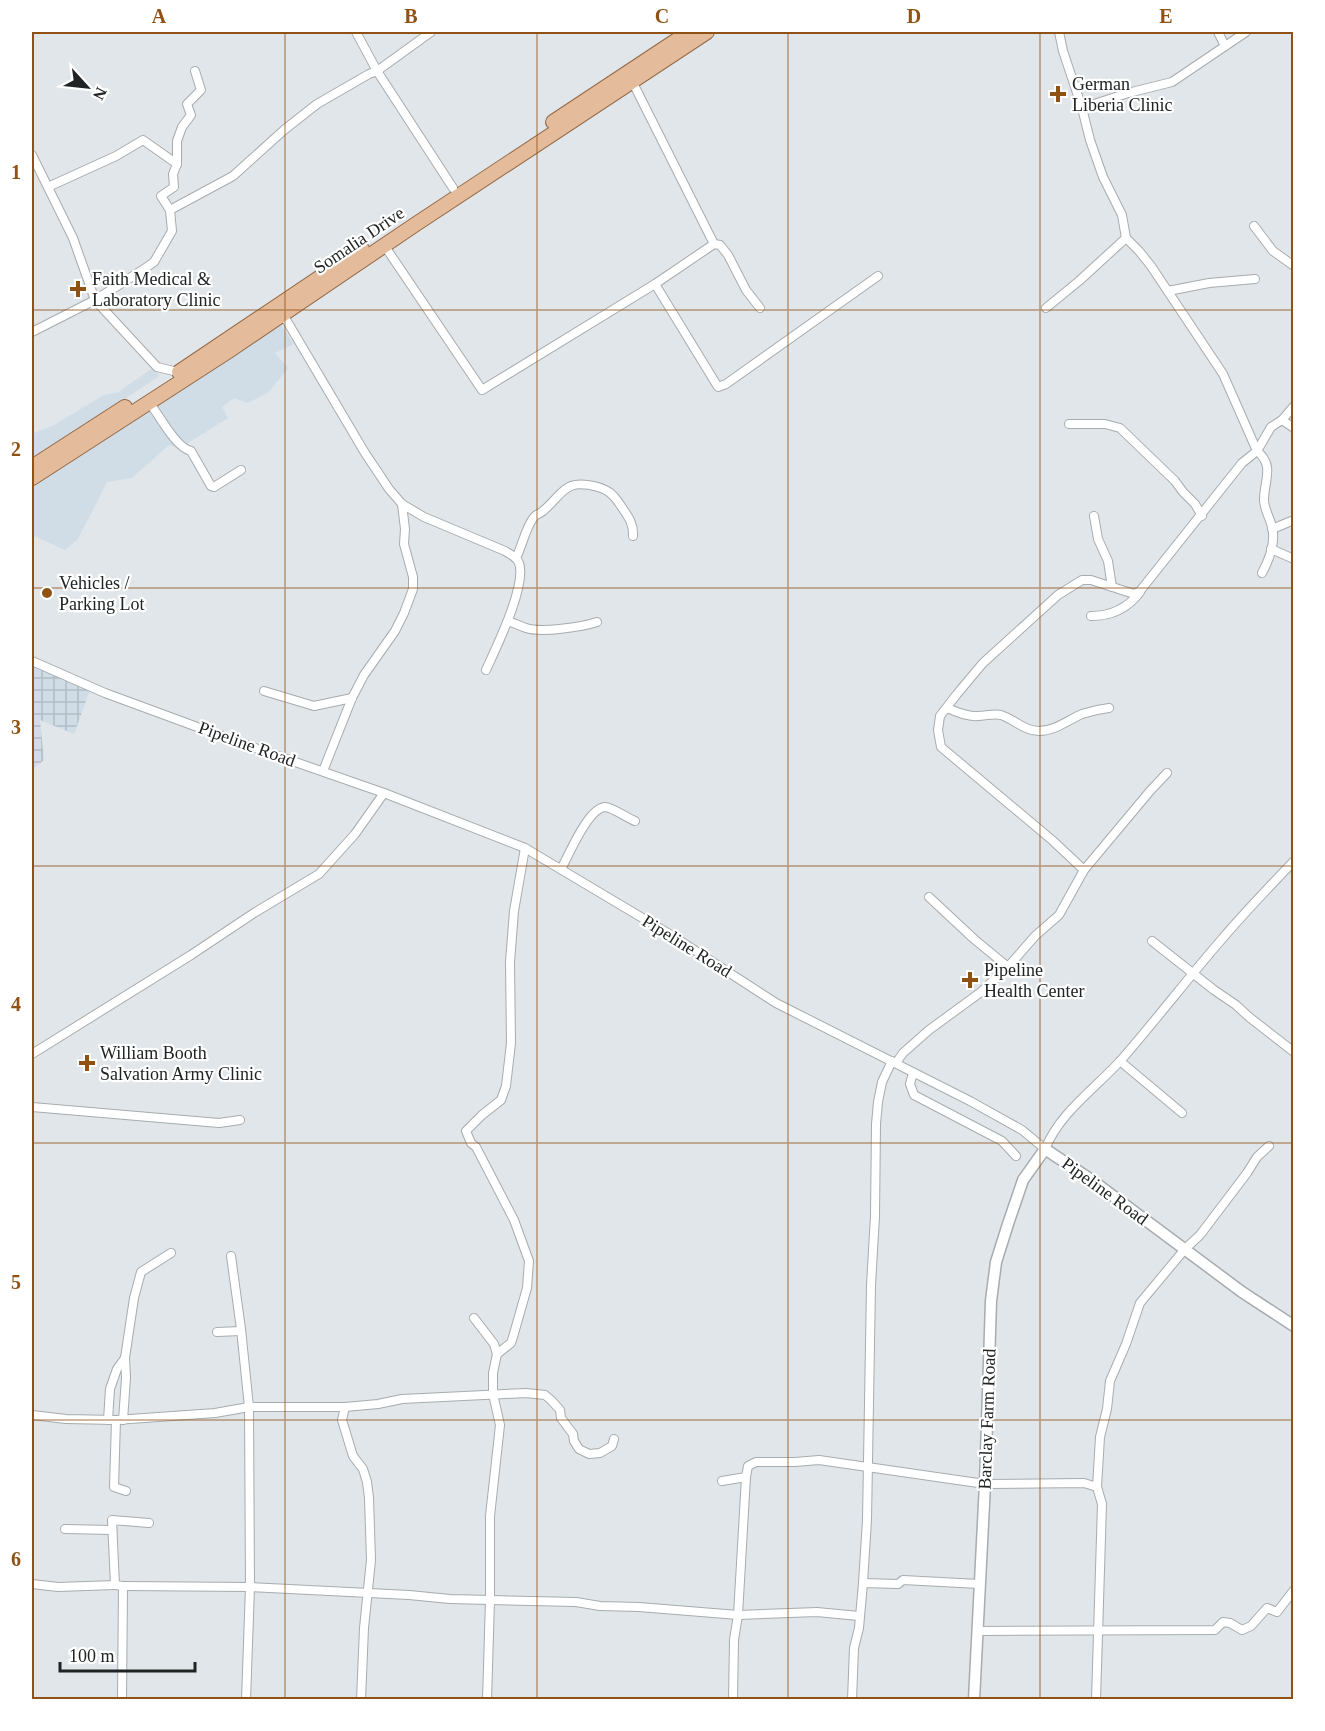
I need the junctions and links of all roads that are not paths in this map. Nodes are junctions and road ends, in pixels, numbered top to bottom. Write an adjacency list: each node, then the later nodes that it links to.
1 (356, 32): 10 (street)
2 (431, 32): 10 (street)
3 (688, 32): 16 (main road, Somalia Drive)
4 (707, 32): 11 (main road, Somalia Drive)
5 (1059, 32): 12 (street)
6 (1218, 32): 8 (street)
7 (1246, 32): 8 (street)
8 (1225, 46): 12 (street)
9 (195, 71): 14 (street)
10 (377, 71): 16 (street); 17 (street)
11 (632, 81): 20 (street); 21 (main road, Somalia Drive)
12 (1082, 108): 19 (street)
13 (32, 155): 15 (street)
14 (177, 164): 15 (street); 17 (street)
15 (48, 187): 27 (street)
16 (453, 188): 30 (main road, Somalia Drive)
17 (170, 210): 27 (street)
18 (1254, 226): 22 (street)
19 (1126, 238): 26 (street); 29 (street)
20 (714, 244): 25 (street); 28 (street)
21 (384, 245): 25 (street); 30 (main road, Somalia Drive)
22 (1293, 266)
23 (878, 276): 25 (street)
24 (1255, 279): 26 (street)
25 (656, 284)
26 (1168, 291): 38 (street)
27 (95, 300): 31 (street); 32 (street)
28 (760, 308)
29 (1046, 308)
30 (280, 310): 32 (main road, Somalia Drive); 33 (main road, Somalia Drive); 42 (street)
31 (32, 332)
32 (178, 372): 39 (main road, Somalia Drive)
33 (149, 402): 40 (street); 41 (main road, Somalia Drive)
34 (1293, 406): 35 (street)
35 (1282, 420): 37 (street); 38 (street)
36 (1069, 424): 44 (street)
37 (1293, 428)
38 (1257, 451): 44 (street); 46 (street)
39 (32, 467)
40 (241, 470)
41 (32, 478)
42 (402, 504): 49 (street); 60 (street)
43 (1094, 516): 52 (street)
44 (1202, 516): 53 (street)
45 (1293, 520): 46 (street)
46 (1272, 529): 48 (street)
47 (633, 536): 49 (street)
48 (1270, 549): 50 (street); 51 (street)
49 (516, 558): 55 (street)
50 (1293, 559)
51 (1262, 573)
52 (1112, 587): 53 (street); 61 (street)
53 (1140, 591): 54 (street)
54 (1091, 616)
55 (508, 621): 56 (street); 58 (street)
56 (597, 622)
57 (32, 661): 63 (street, Pipeline Road)
58 (486, 670)
59 (264, 691): 60 (street)
60 (352, 698): 63 (street)
61 (947, 708): 62 (street); 70 (street)
62 (1109, 708)
63 (323, 771): 65 (street, Pipeline Road)
64 (1167, 773): 70 (street)
65 (384, 793): 67 (street, Pipeline Road); 76 (street)
66 (635, 821): 69 (street)
67 (525, 848): 69 (street, Pipeline Road); 93 (street)
68 (1293, 861): 74 (street)
69 (561, 869): 78 (street, Pipeline Road)
70 (1084, 870): 73 (street)
71 (929, 897): 73 (street)
72 (1152, 940): 74 (street)
73 (1008, 967): 78 (street)
74 (1194, 974): 75 (street); 77 (street)
75 (1293, 1052)
76 (32, 1054)
77 (1120, 1060): 81 (street); 84 (street)
78 (894, 1062): 79 (street, Pipeline Road); 101 (street)
79 (913, 1073): 84 (street, Pipeline Road); 85 (street)
80 (32, 1107): 82 (street)
81 (1182, 1113)
82 (240, 1120)
83 (1269, 1146): 86 (street)
84 (1045, 1149): 86 (street, Pipeline Road); 104 (street, Barclay Farm Road)
85 (1016, 1156)
86 (1185, 1249): 90 (street, Pipeline Road); 105 (street)
87 (171, 1253): 94 (street)
88 (231, 1256): 91 (street)
89 (474, 1318): 93 (street)
90 (1293, 1326)
91 (242, 1331): 92 (street); 96 (street)
92 (217, 1332)
93 (497, 1354): 95 (street)
94 (125, 1358): 99 (street); 99 (street)
95 (493, 1394): 97 (street); 100 (street); 117 (street)
96 (249, 1407): 97 (street); 99 (street); 114 (street)
97 (345, 1407): 116 (street)
98 (32, 1415): 99 (street)
99 (116, 1420): 106 (street)
100 (614, 1439)
101 (867, 1467): 102 (street); 104 (street); 110 (street)
102 (746, 1477): 103 (street); 118 (street)
103 (722, 1481)
104 (985, 1484): 105 (street); 112 (street, Barclay Farm Road)
105 (1097, 1487): 120 (street)
106 (126, 1491)
107 (149, 1523): 109 (street)
108 (64, 1529): 109 (street)
109 (112, 1530): 113 (street)
110 (863, 1583): 112 (street); 119 (street)
111 (32, 1584): 113 (street)
112 (979, 1584): 121 (street, Barclay Farm Road)
113 (119, 1585): 114 (street); 122 (street)
114 (250, 1587): 116 (street); 123 (street)
115 (1293, 1590): 120 (street)
116 (366, 1594): 117 (street); 124 (street)
117 (490, 1600): 118 (street); 125 (street)
118 (738, 1615): 119 (street); 126 (street)
119 (859, 1616): 127 (street)
120 (1098, 1630): 121 (street); 129 (street)
121 (978, 1631): 128 (street, Barclay Farm Road)
122 (122, 1700)
123 (246, 1700)
124 (361, 1700)
125 (487, 1700)
126 (733, 1700)
127 (852, 1700)
128 (974, 1700)
129 (1096, 1700)

